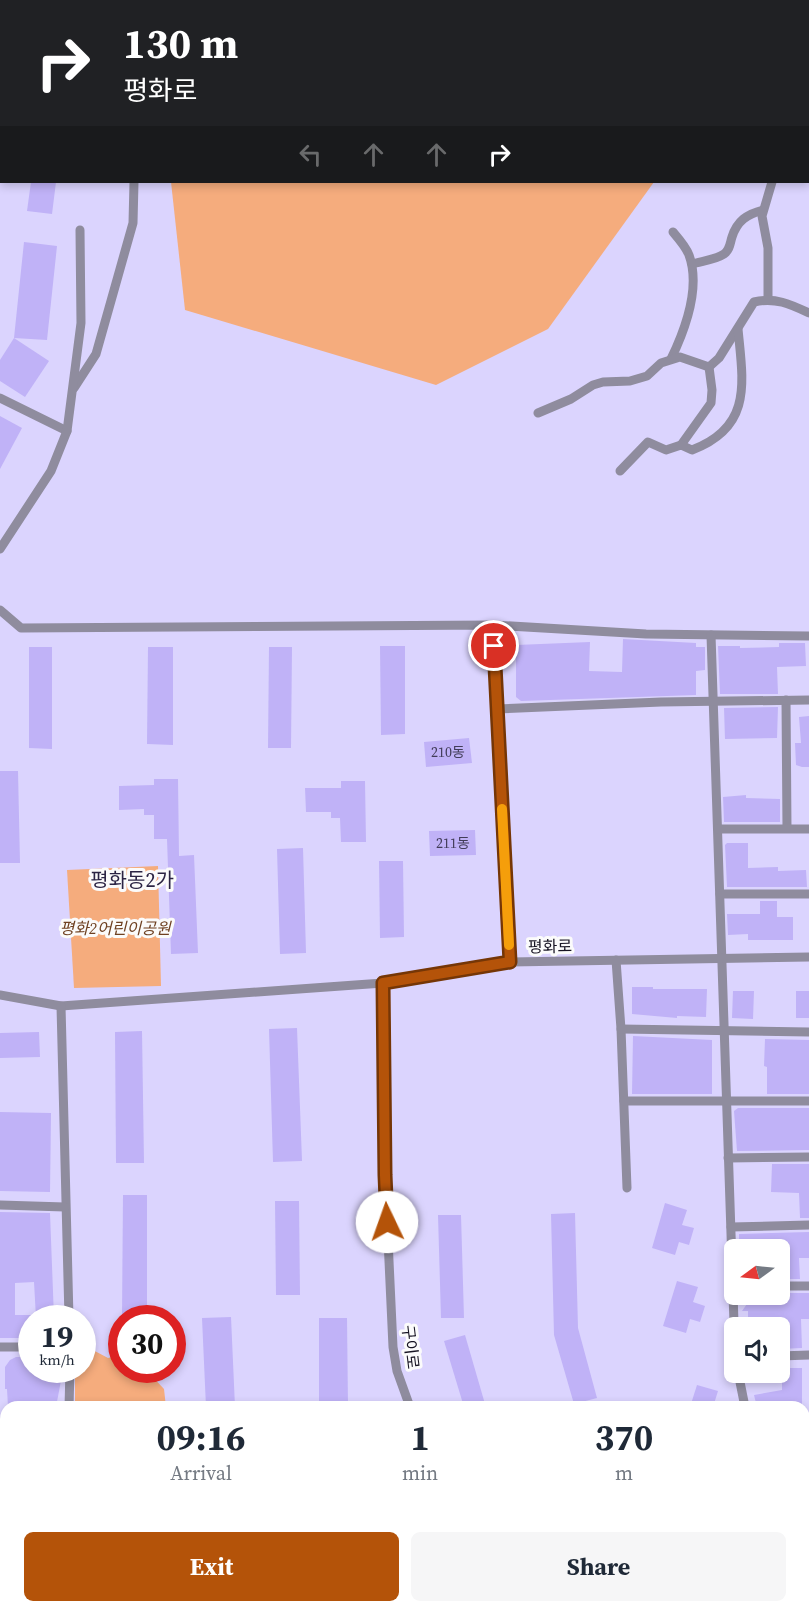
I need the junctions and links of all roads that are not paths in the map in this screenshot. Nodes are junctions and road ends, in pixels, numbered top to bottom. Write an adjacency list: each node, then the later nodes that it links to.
1 (134, 183): 12 (street)
2 (772, 183): 3 (street)
3 (763, 210): 6 (street); 7 (street)
4 (80, 230): 12 (street)
5 (673, 232): 6 (street)
6 (692, 264): 10 (street)
7 (768, 299): 8 (street); 9 (street)
8 (809, 313)
9 (738, 329): 11 (street); 16 (street)
10 (671, 359): 11 (street); 14 (street)
11 (709, 367): 16 (street)
12 (72, 390): 15 (street)
13 (0, 398): 15 (street)
14 (538, 413)
15 (67, 431): 18 (street)
16 (681, 445): 17 (street)
17 (620, 471)
18 (0, 549)
19 (0, 610): 20 (street)
20 (493, 625): 21 (street); 26 (street)
21 (711, 635): 22 (street); 25 (street)
22 (809, 636)
23 (786, 700): 24 (street); 25 (street); 27 (street)
24 (809, 700)
25 (713, 701): 26 (street); 29 (street)
26 (497, 709): 35 (street)
27 (787, 828): 28 (street); 29 (street)
28 (809, 828)
29 (718, 829): 30 (street)
30 (720, 894): 31 (street); 33 (street)
31 (809, 894)
32 (809, 957): 33 (street, 평화로)
33 (722, 959): 34 (street, 평화로); 40 (street)
34 (616, 960): 35 (street, 평화로); 39 (street)
35 (510, 962): 36 (street, 평화로)
36 (383, 983): 38 (street, 평화로); 63 (street, 구이로)
37 (0, 995): 38 (street, 평화로)
38 (61, 1006): 49 (street)
39 (621, 1029): 40 (street); 42 (street)
40 (724, 1030): 41 (street); 43 (street)
41 (809, 1032)
42 (624, 1101): 43 (street); 47 (street)
43 (727, 1101): 44 (street); 46 (street)
44 (809, 1101)
45 (809, 1157): 46 (street)
46 (728, 1158): 51 (street)
47 (627, 1188)
48 (0, 1205): 49 (street)
49 (65, 1207): 55 (street)
50 (809, 1225): 51 (street)
51 (731, 1227): 52 (street)
52 (732, 1239)
53 (790, 1286): 54 (street)
54 (809, 1286)
55 (69, 1305)
56 (0, 1347): 57 (street)
57 (18, 1347)
58 (809, 1355): 59 (street)
59 (790, 1356)
60 (70, 1383): 62 (street)
61 (740, 1383): 64 (street)
62 (69, 1401)
63 (408, 1401)
64 (744, 1401)

